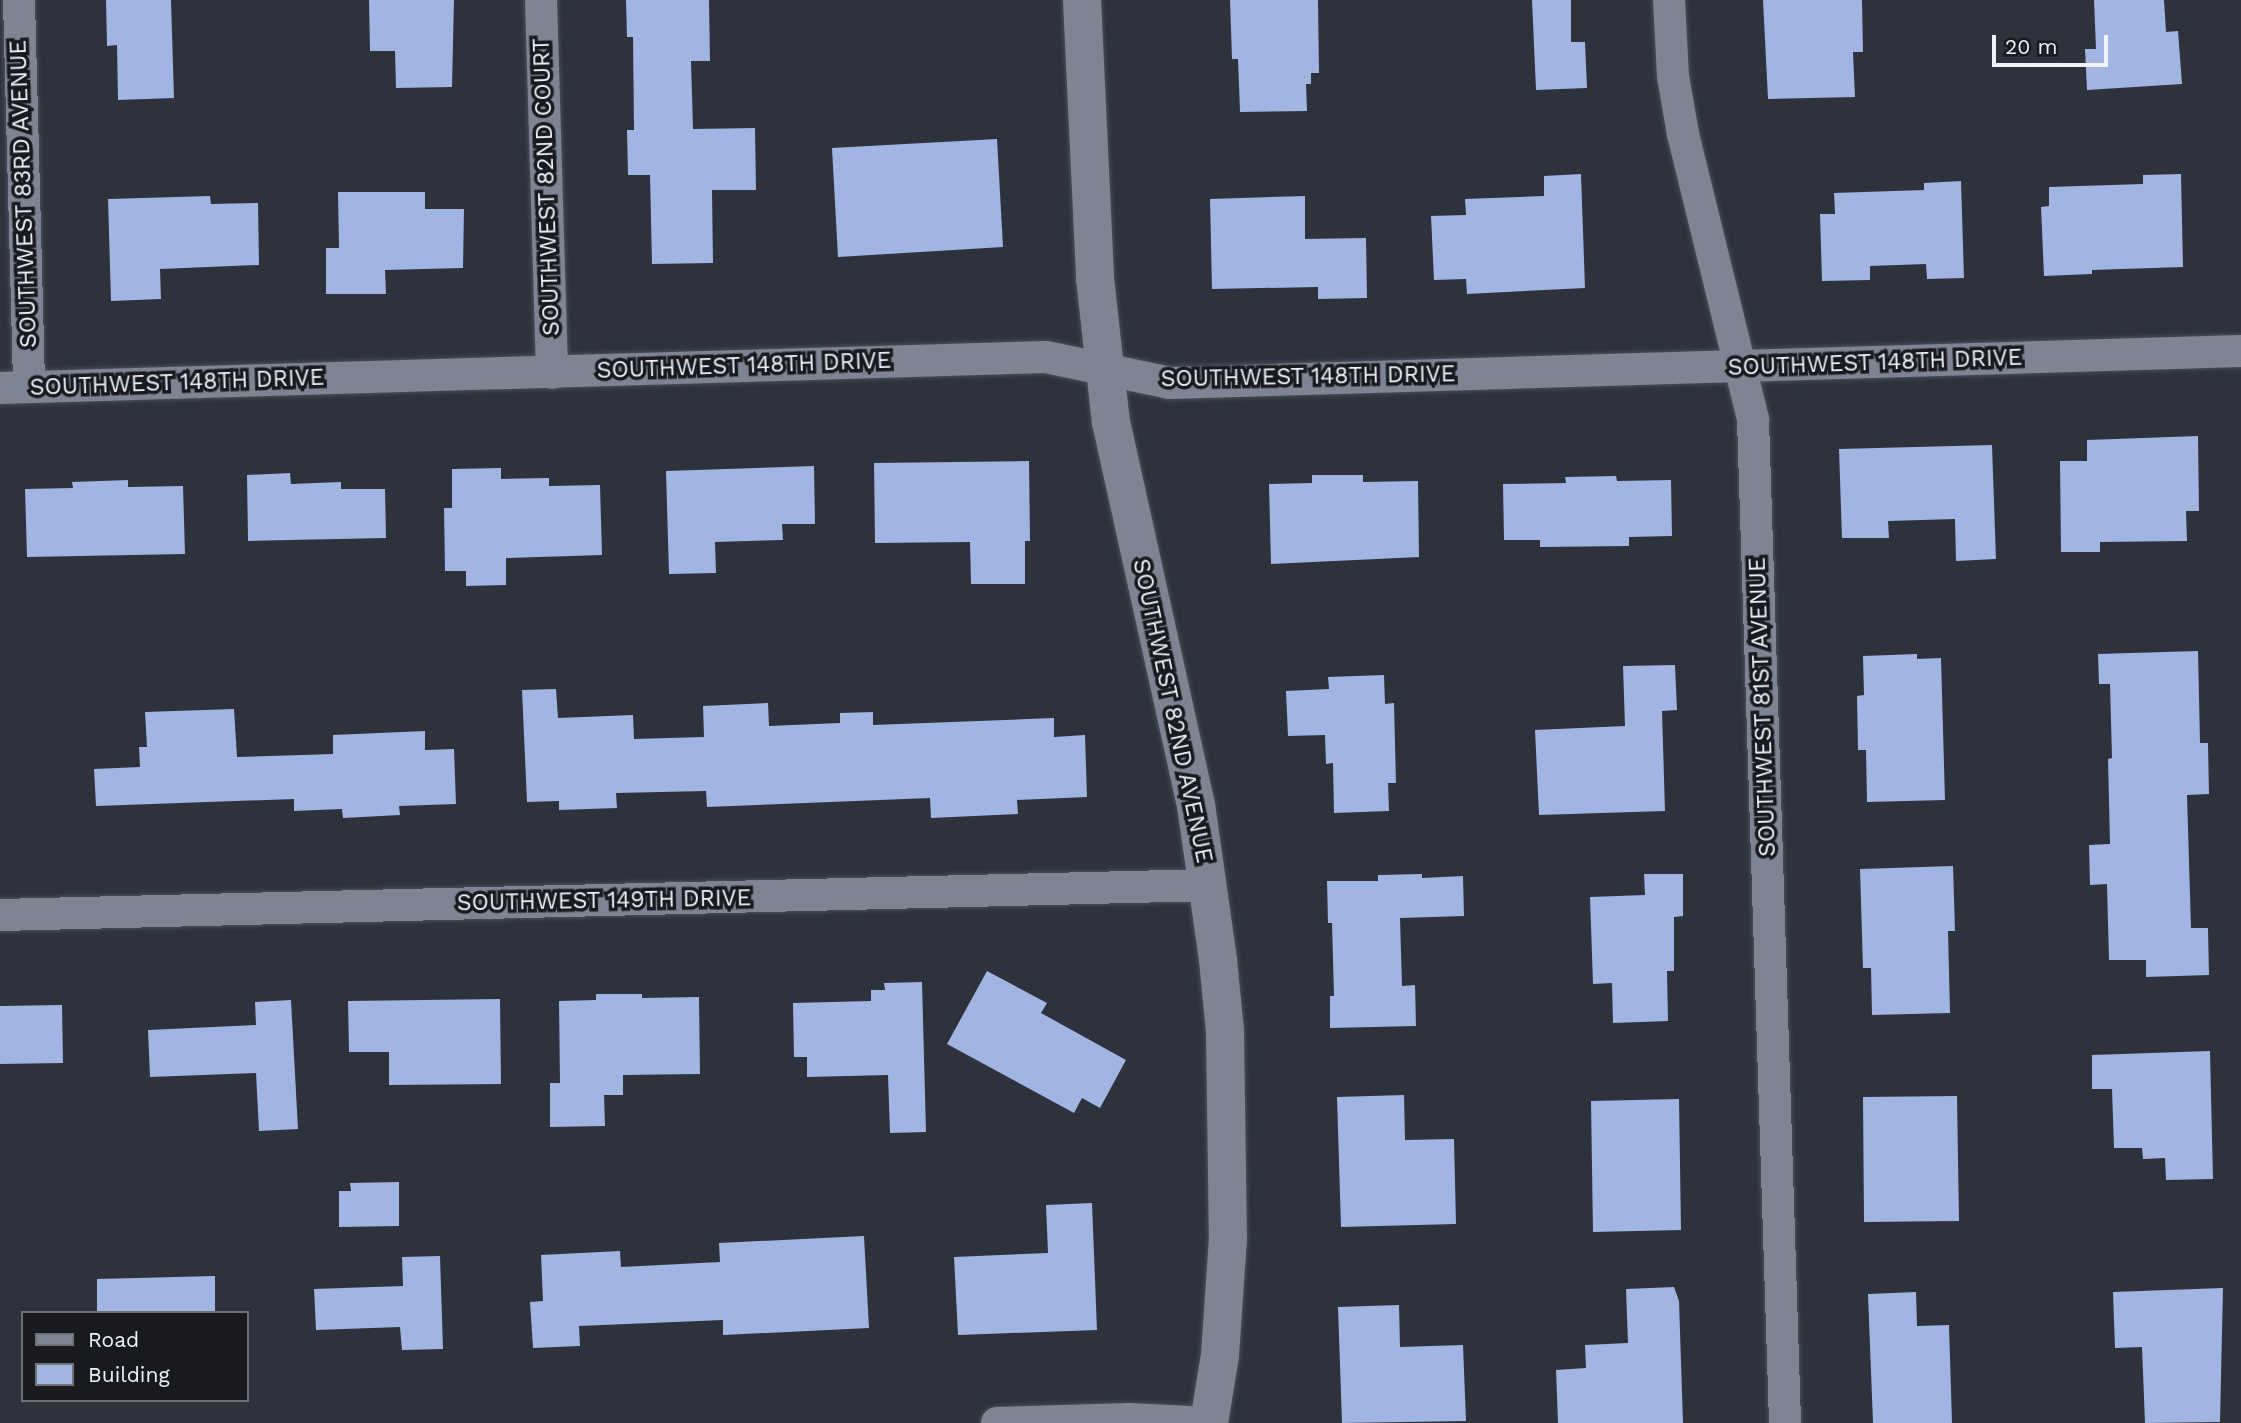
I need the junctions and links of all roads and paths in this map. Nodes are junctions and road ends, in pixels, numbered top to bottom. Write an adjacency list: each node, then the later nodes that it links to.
1 (19, 0): 9 (street, SOUTHWEST 83RD AVENUE)
2 (541, 0): 8 (street, SOUTHWEST 82ND COURT)
3 (1082, 0): 7 (street, SOUTHWEST 82ND AVENUE)
4 (1669, 0): 6 (street, SOUTHWEST 81ST AVENUE)
5 (2241, 351): 6 (street, SOUTHWEST 148TH DRIVE)
6 (1741, 368): 7 (street, SOUTHWEST 148TH DRIVE); 14 (street, SOUTHWEST 81ST AVENUE)
7 (1105, 370): 8 (street, SOUTHWEST 148TH DRIVE); 10 (street, SOUTHWEST 82ND AVENUE)
8 (552, 373): 9 (street, SOUTHWEST 148TH DRIVE)
9 (15, 388)
10 (1208, 885): 11 (street, SOUTHWEST 149TH DRIVE); 13 (street, SOUTHWEST 82ND AVENUE)
11 (0, 915)
12 (997, 1423): 13 (street)
13 (1209, 1423)
14 (1786, 1423)

